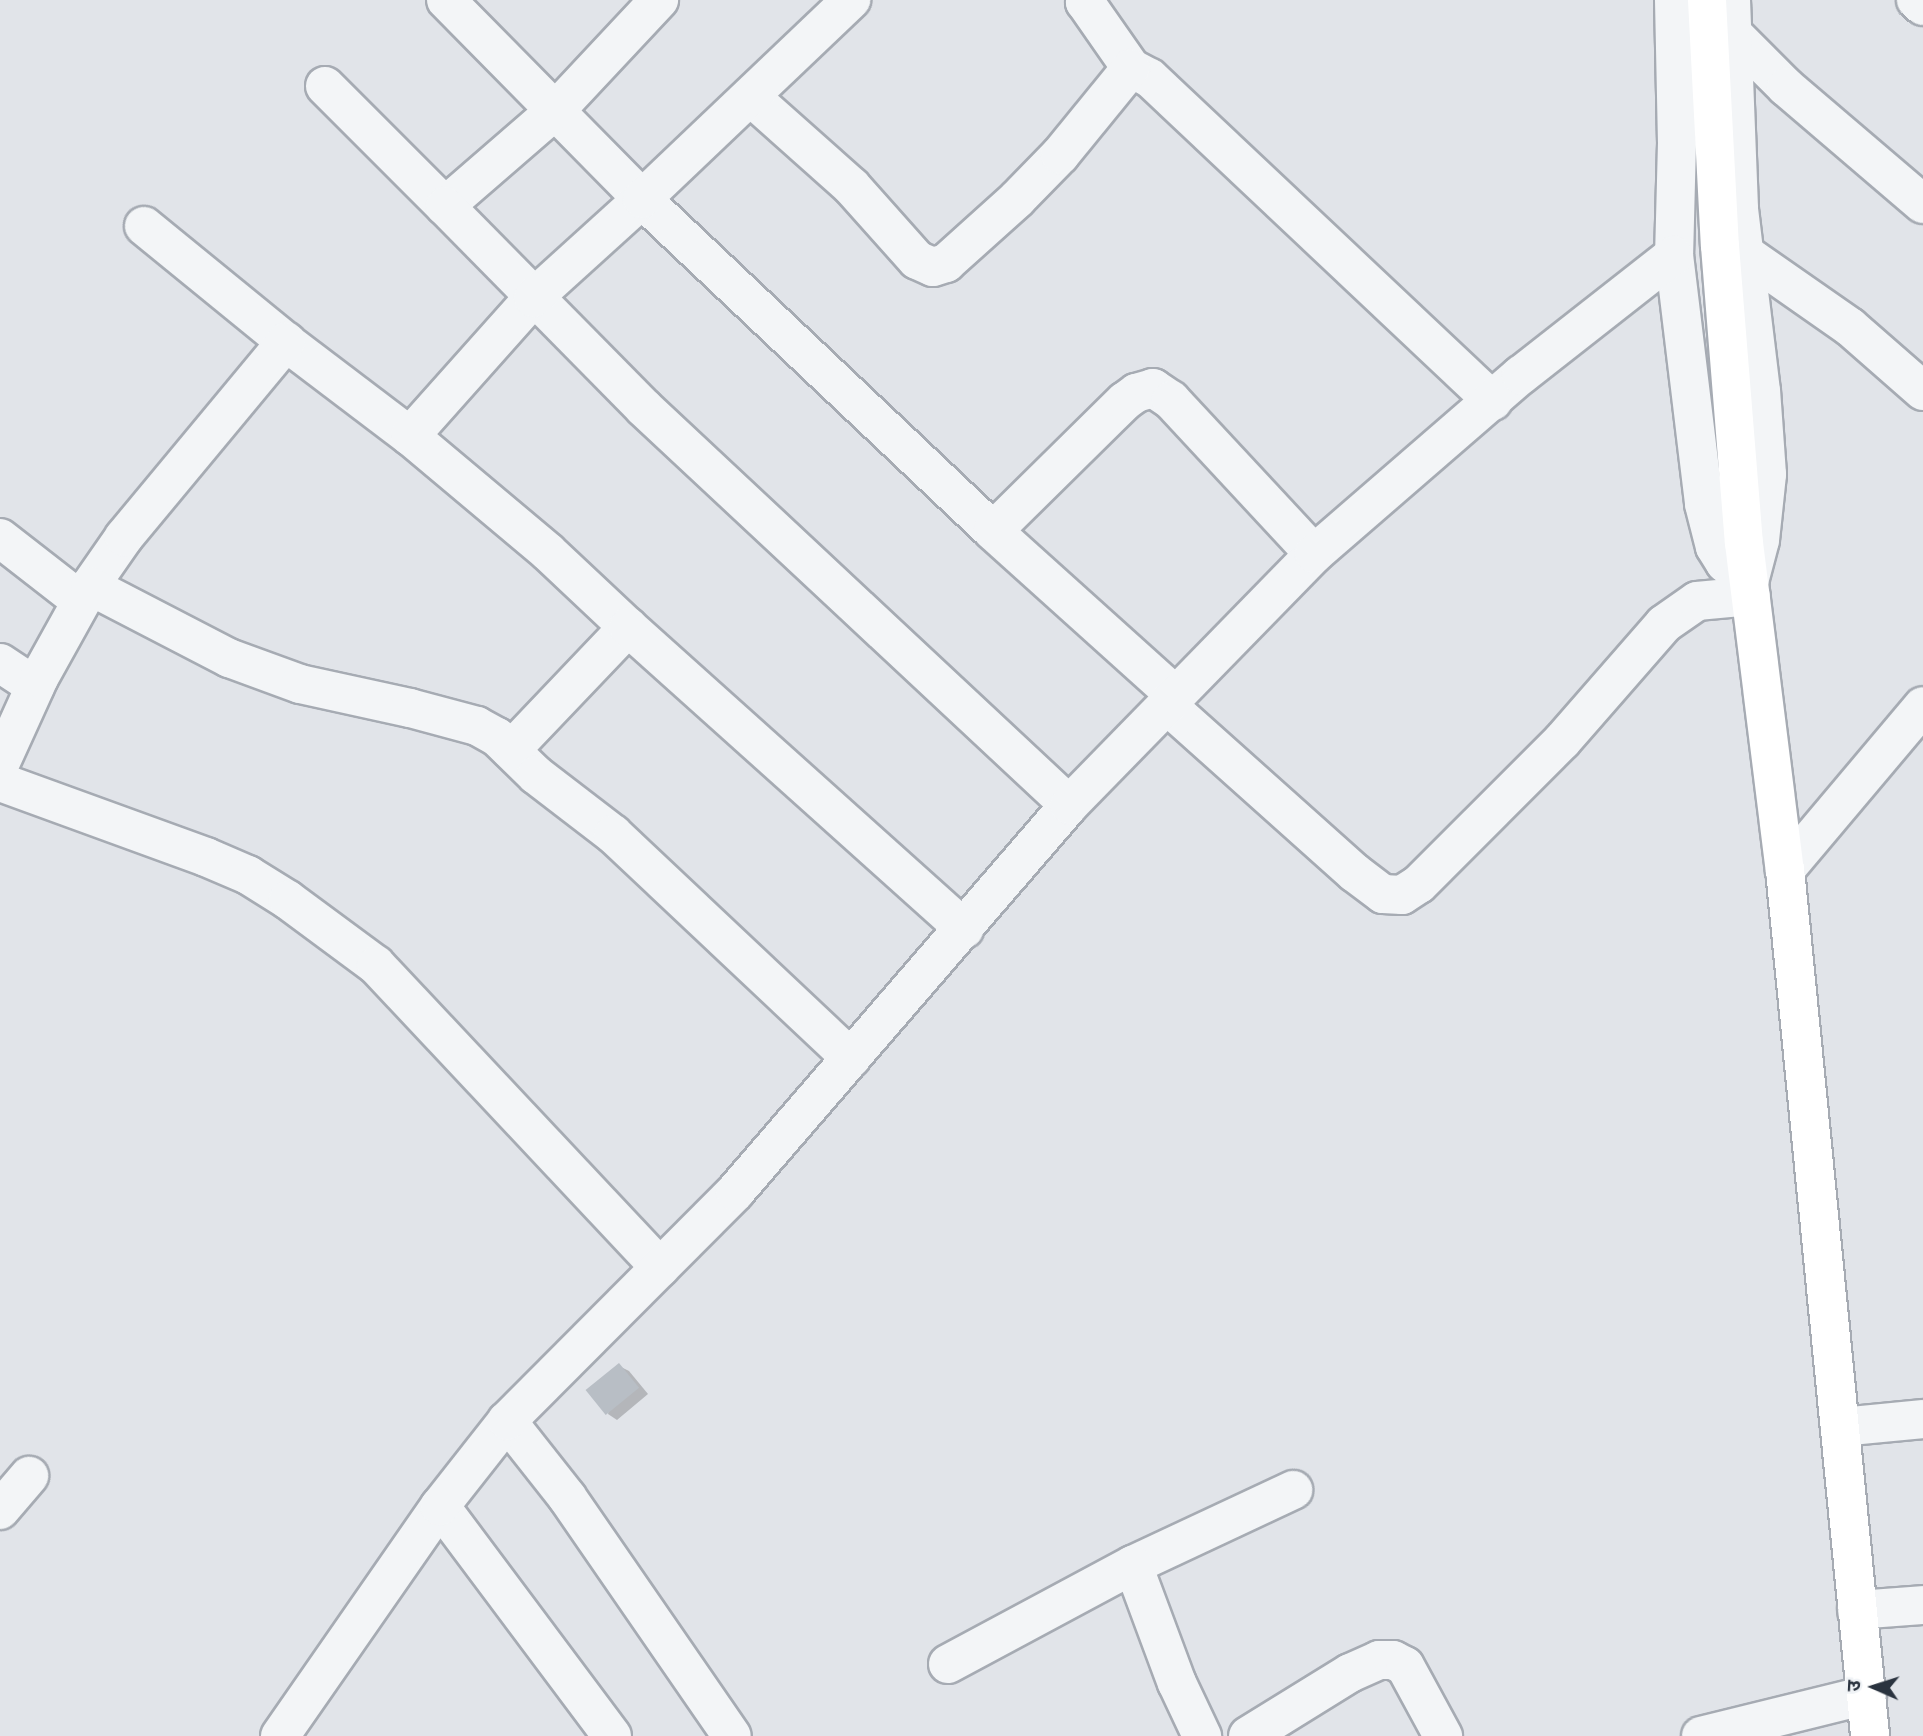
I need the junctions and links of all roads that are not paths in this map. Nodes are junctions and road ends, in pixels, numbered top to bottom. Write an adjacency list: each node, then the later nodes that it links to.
1 (659, 0): 13 (street)
2 (851, 0): 12 (street)
3 (1087, 0): 10 (street)
4 (1674, 0): 19 (street)
5 (1707, 0): 28 (main road)
6 (1916, 0): 8 (street)
7 (462, 5): 13 (street)
8 (1923, 6)
9 (1731, 16): 15 (street); 18 (street)
10 (1131, 68): 12 (street); 23 (street)
11 (325, 86): 16 (street)
12 (751, 97): 14 (street)
13 (556, 110): 14 (street); 16 (street)
14 (642, 199): 20 (street); 25 (street)
15 (1923, 204)
16 (445, 206): 20 (street)
17 (145, 226): 21 (street)
18 (1744, 253): 22 (street); 28 (street)
19 (1674, 255): 23 (street); 28 (street)
20 (533, 298): 24 (street); 38 (street)
21 (286, 342): 24 (street); 29 (street)
22 (1923, 391)
23 (1493, 401): 27 (street)
24 (410, 436): 30 (street)
25 (993, 531): 27 (street); 33 (street)
26 (0, 538): 29 (street)
27 (1314, 554): 33 (street)
28 (1750, 589): 33 (street); 39 (main road)
29 (86, 594): 32 (street); 35 (street)
30 (628, 627): 35 (street); 40 (street)
31 (0, 663): 32 (street)
32 (35, 686): 36 (street)
33 (1172, 700): 38 (street)
34 (1923, 706): 39 (street)
35 (511, 750): 41 (street)
36 (0, 764)
37 (0, 782): 42 (street)
38 (1069, 805): 40 (street)
39 (1785, 870): 45 (main road)
40 (964, 929): 41 (street)
41 (851, 1058): 42 (street)
42 (660, 1267): 44 (street)
43 (1923, 1419): 45 (street)
44 (507, 1421): 48 (street); 57 (street)
45 (1840, 1427): 52 (main road)
46 (29, 1476): 49 (street)
47 (1293, 1490): 50 (street)
48 (440, 1506): 55 (street); 56 (street)
49 (0, 1510)
50 (1133, 1565): 53 (street); 58 (street)
51 (1923, 1605): 52 (street)
52 (1857, 1610): 54 (main road)
53 (948, 1664)
54 (1867, 1695): 61 (street); 62 (main road)
55 (280, 1736)
56 (612, 1736)
57 (732, 1736)
58 (1202, 1736)
59 (1248, 1736): 60 (street)
60 (1443, 1736)
61 (1701, 1736)
62 (1870, 1736)

